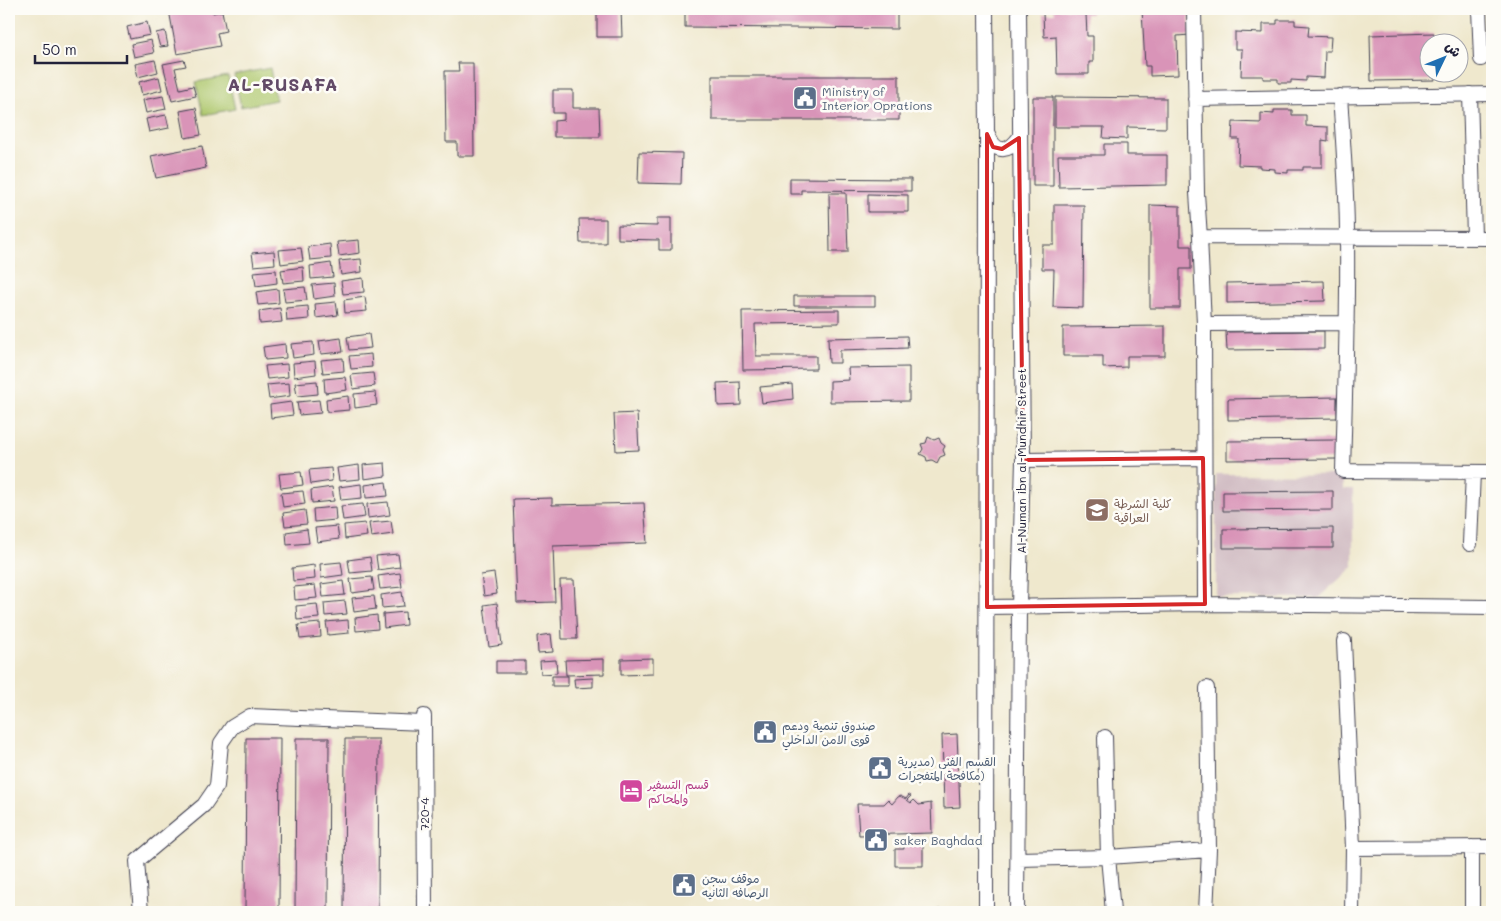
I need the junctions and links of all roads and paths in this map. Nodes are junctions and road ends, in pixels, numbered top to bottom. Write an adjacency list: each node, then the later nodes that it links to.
1 (986, 9): 10 (street)
2 (1019, 9): 11 (street, Al-Numan ibn al-Mundhir Street)
3 (1194, 9): 9 (street)
4 (1479, 9): 5 (street)
5 (1481, 59)
6 (1470, 94): 7 (street); 8 (street); 14 (street)
7 (1492, 94)
8 (1340, 96): 9 (street); 12 (street)
9 (1195, 99): 13 (street)
10 (987, 134): 11 (street); 24 (street)
11 (1019, 138): 19 (street, Al-Numan ibn al-Mundhir Street)
12 (1347, 236): 13 (street); 14 (street); 16 (street)
13 (1200, 237): 17 (street)
14 (1474, 237): 15 (street)
15 (1492, 238)
16 (1347, 323): 17 (street); 20 (street)
17 (1204, 324): 18 (street)
18 (1203, 458): 19 (street); 23 (street)
19 (1023, 460): 25 (street, Al-Numan ibn al-Mundhir Street)
20 (1473, 472): 21 (street); 22 (street)
21 (1492, 472)
22 (1470, 544)
23 (1205, 604): 25 (street); 26 (street)
24 (987, 606): 25 (street); 38 (street)
25 (1019, 606): 35 (street, Al-Numan ibn al-Mundhir Street)
26 (1492, 607)
27 (1344, 641): 32 (street)
28 (1206, 688): 33 (street)
29 (1105, 737): 34 (street)
30 (1472, 847): 31 (street); 32 (street); 43 (street)
31 (1492, 847)
32 (1354, 848): 42 (street)
33 (1209, 850): 34 (street); 41 (street)
34 (1108, 857): 35 (street); 40 (street)
35 (1018, 859): 39 (street, Al-Numan ibn al-Mundhir Street)
36 (141, 912): 37 (street, 720-4)
37 (425, 912)
38 (986, 912)
39 (1017, 912)
40 (1112, 912)
41 (1206, 912)
42 (1352, 912)
43 (1472, 912)

